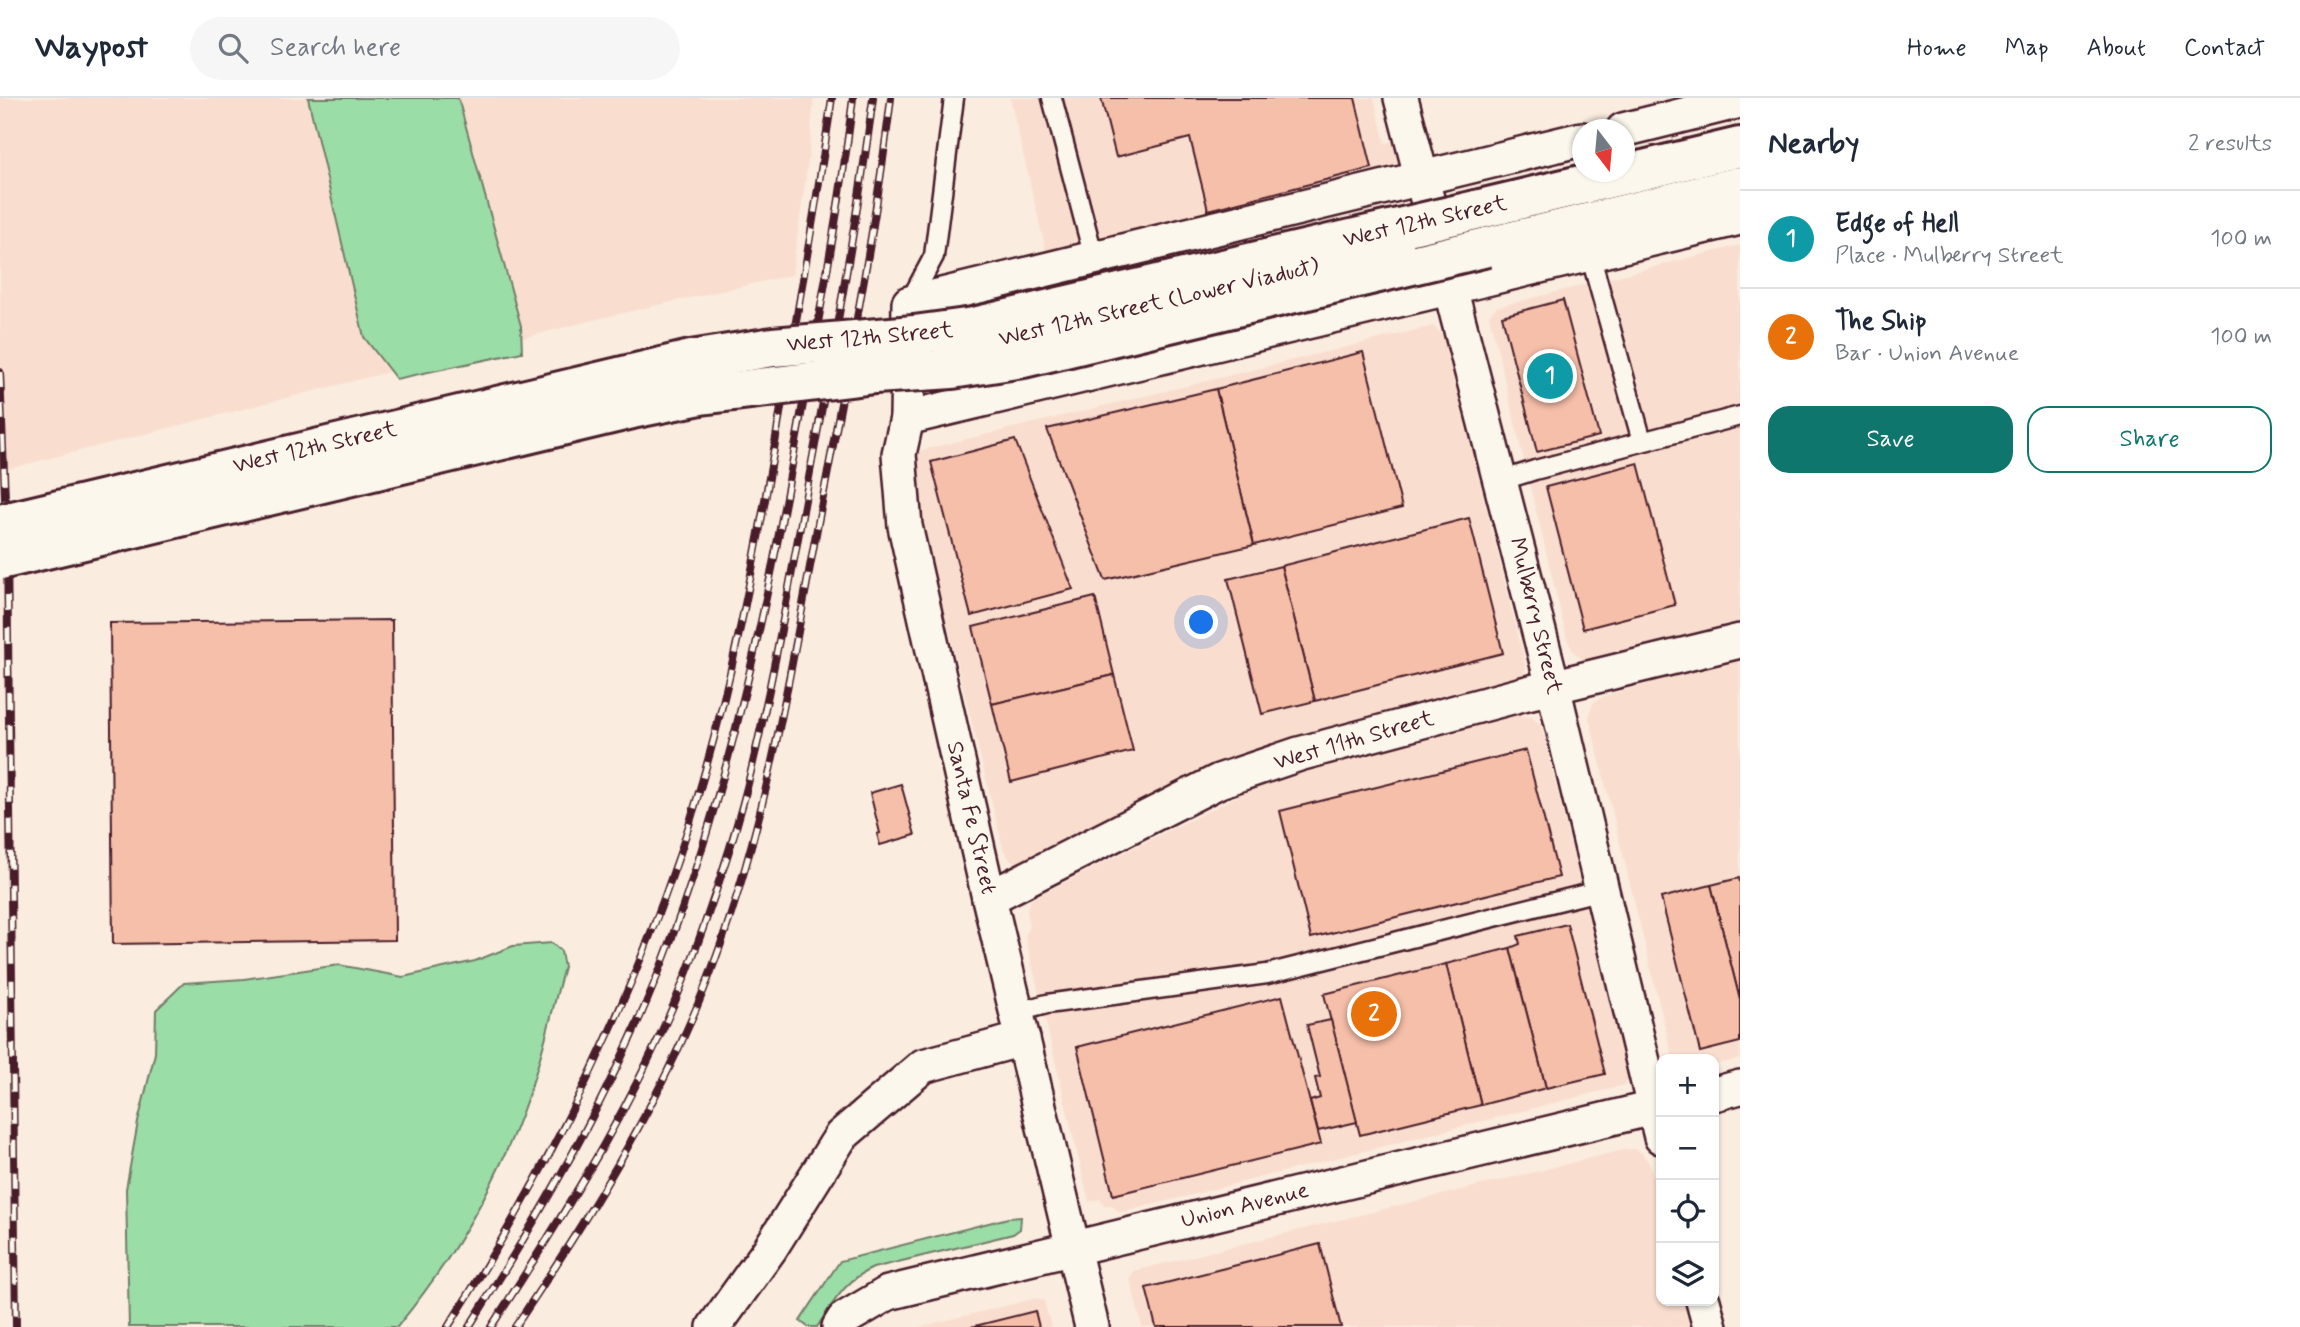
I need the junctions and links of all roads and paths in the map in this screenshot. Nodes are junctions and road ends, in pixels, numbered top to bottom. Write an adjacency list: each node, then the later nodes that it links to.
1 (954, 98): 15 (lane)
2 (1052, 98): 13 (lane)
3 (1401, 98): 9 (street, Mulberry Street)
4 (1740, 101): 5 (street)
5 (1635, 127)
6 (1572, 142): 9 (street, West 12th Street)
7 (1740, 147): 20 (main road, West 12th Street, bridge)
8 (1740, 165): 21 (street, West 12th Street (Lower Viaduct), bridge)
9 (1422, 178): 13 (street, West 12th Street); 14 (street, Mulberry Street)
10 (1740, 186): 22 (main road, West 12th Street, bridge)
11 (1740, 218): 12 (street)
12 (1590, 254): 14 (street); 18 (lane)
13 (1094, 258): 15 (street, West 12th Street)
14 (1450, 288): 17 (street); 19 (street, Mulberry Street)
15 (909, 303): 17 (street, Santa Fe Street)
16 (1740, 416): 18 (lane)
17 (907, 418): 26 (street, Santa Fe Street)
18 (1642, 441): 19 (lane)
19 (1500, 481): 24 (street, Mulberry Street)
20 (0, 524)
21 (0, 544)
22 (0, 560)
23 (1740, 641): 24 (street, West 11th Street)
24 (1553, 687): 25 (street, Mulberry Street); 26 (street, West 11th Street)
25 (1602, 890): 27 (lane); 30 (street, Mulberry Street)
26 (989, 898): 27 (street, Santa Fe Street)
27 (1020, 1025): 32 (street, Santa Fe Street); 34 (street)
28 (1740, 1087): 29 (street)
29 (1719, 1093)
30 (1656, 1105)
31 (1656, 1118): 32 (street, Union Avenue)
32 (1073, 1248): 35 (street, Union Avenue); 36 (street, Santa Fe Street)
33 (1704, 1306): 37 (street)
34 (714, 1327)
35 (839, 1327)
36 (1092, 1327)
37 (1710, 1327)

